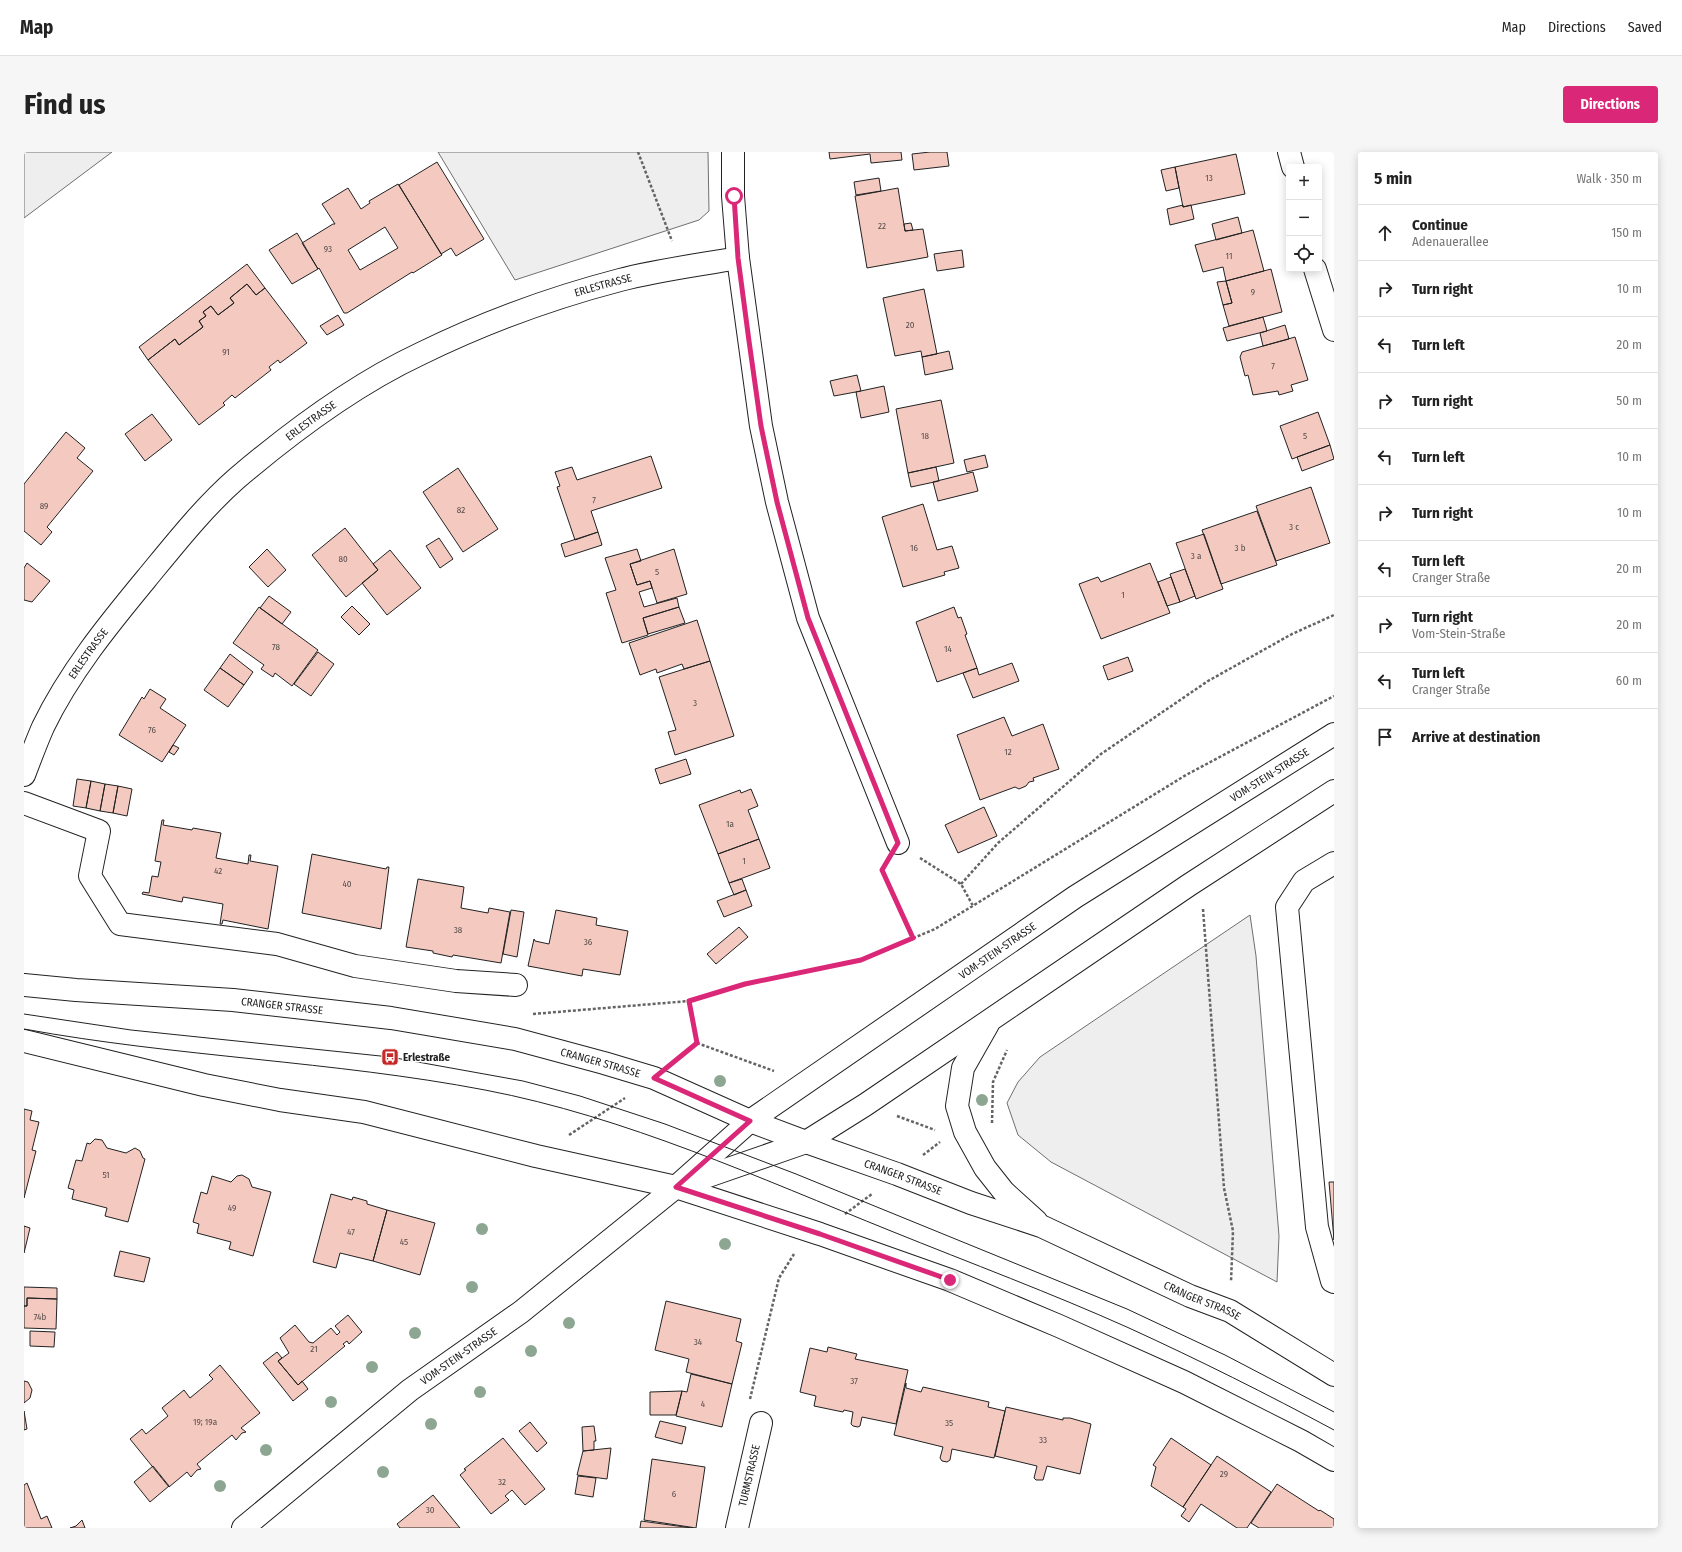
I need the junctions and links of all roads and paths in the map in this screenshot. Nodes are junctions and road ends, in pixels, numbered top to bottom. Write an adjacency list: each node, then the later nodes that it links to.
1 (638, 152): 6 (path)
2 (733, 152): 5 (main road)
3 (1289, 152): 4 (main road)
4 (1292, 164)
5 (738, 258): 6 (main road, ERLESTRASSE); 15 (main road)
6 (682, 268): 12 (main road, ERLESTRASSE)
7 (1316, 272): 8 (main road)
8 (1334, 330)
9 (1334, 615): 17 (path)
10 (1334, 696): 19 (path)
11 (1334, 734): 27 (main road, VOM-STEIN-STRASSE)
12 (24, 775)
13 (1334, 791): 23 (main road, VOM-STEIN-STRASSE)
14 (24, 803): 22 (main road)
15 (898, 843): 17 (path); 20 (path)
16 (1334, 863): 34 (main road)
17 (961, 884): 19 (path)
18 (1201, 903): 35 (path)
19 (973, 906): 20 (path)
20 (913, 938): 26 (path)
21 (24, 985): 26 (main road, CRANGER STRASSE)
22 (516, 985)
23 (991, 1018): 29 (main road, VOM-STEIN-STRASSE); 32 (main road)
24 (24, 1041): 30 (main road)
25 (1007, 1049): 28 (path)
26 (654, 1078): 27 (main road, CRANGER STRASSE); 30 (path)
27 (750, 1121): 29 (main road, CRANGER STRASSE); 31 (main road, VOM-STEIN-STRASSE)
28 (992, 1124)
29 (806, 1142): 31 (main road, VOM-STEIN-STRASSE); 32 (main road, CRANGER STRASSE)
30 (536, 1156): 31 (main road)
31 (676, 1187): 33 (main road); 39 (main road, VOM-STEIN-STRASSE)
32 (1041, 1226): 35 (main road, CRANGER STRASSE)
33 (820, 1234): 37 (path); 38 (main road)
34 (1334, 1282)
35 (1230, 1311): 36 (main road, CRANGER STRASSE)
36 (1334, 1375)
37 (761, 1423): 40 (main road, TURMSTRASSE)
38 (1334, 1460)
39 (243, 1528)
40 (737, 1528)

